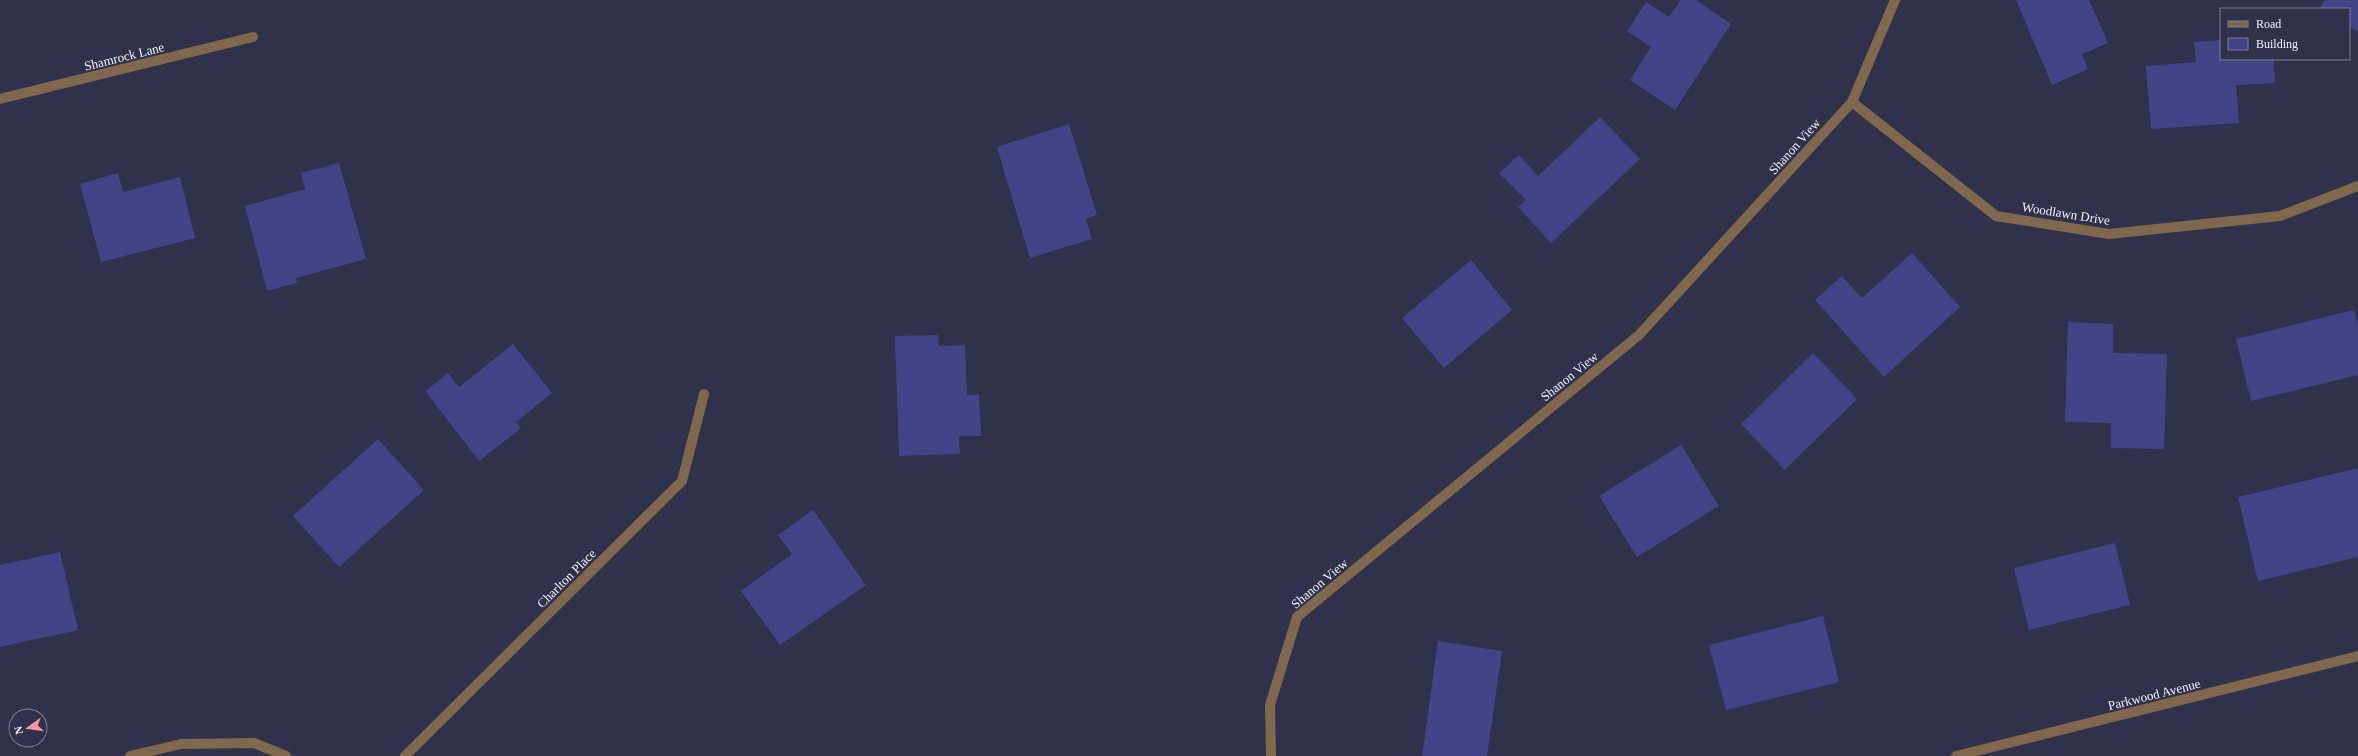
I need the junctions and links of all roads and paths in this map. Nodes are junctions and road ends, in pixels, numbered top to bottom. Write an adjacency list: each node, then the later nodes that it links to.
1 (1895, 0): 4 (street, Shanon View)
2 (253, 37): 3 (street, Shamrock Lane)
3 (0, 99)
4 (1852, 102): 5 (street, Woodlawn Drive); 11 (street, Shanon View)
5 (2358, 186)
6 (704, 394): 10 (street, Charlton Place)
7 (2358, 656): 12 (street, Parkwood Avenue)
8 (130, 756): 9 (street)
9 (286, 756)
10 (405, 756)
11 (1271, 756)
12 (1956, 756)

